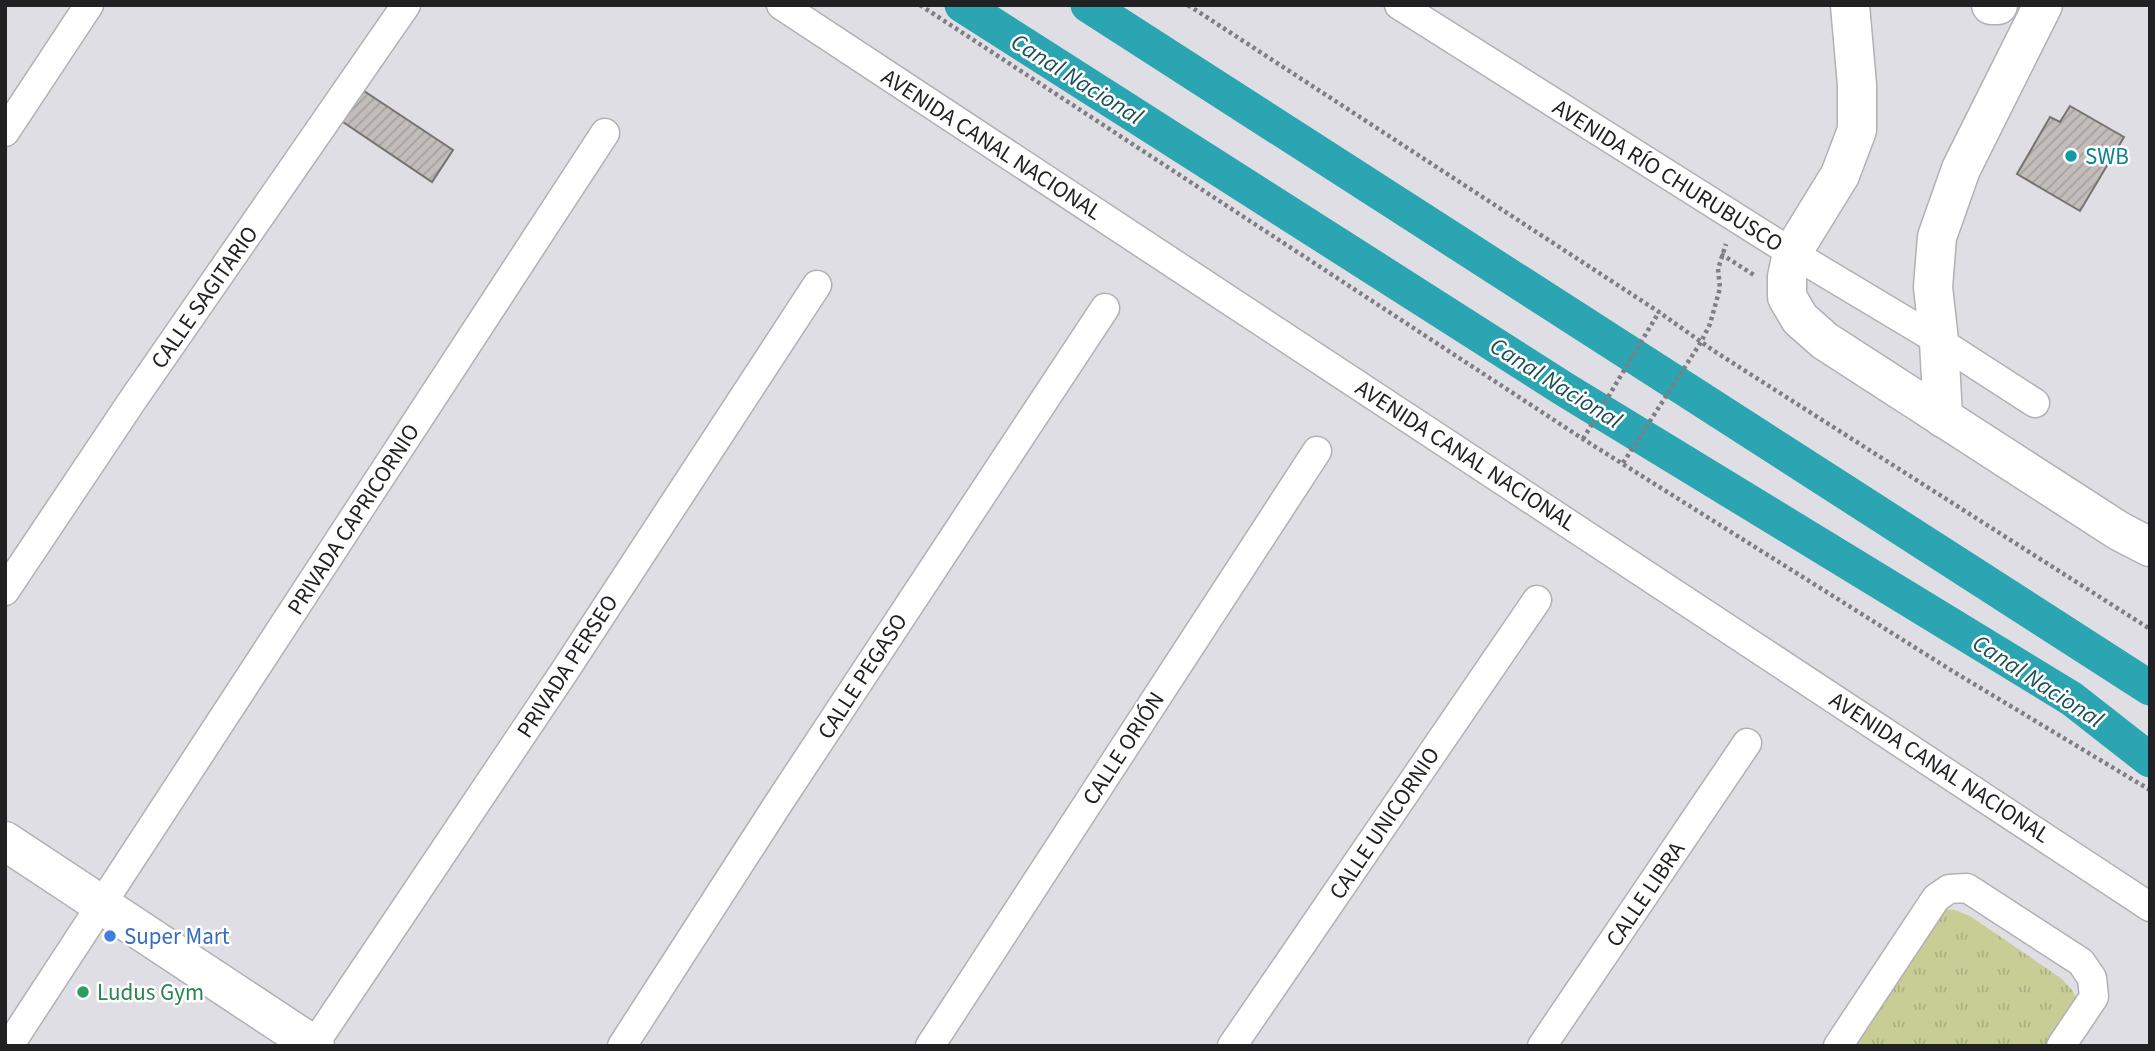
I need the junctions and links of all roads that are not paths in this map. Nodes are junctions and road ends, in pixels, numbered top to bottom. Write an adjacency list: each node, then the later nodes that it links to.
1 (89, 5): 9 (street)
2 (406, 5): 19 (street, CALLE SAGITARIO)
3 (781, 5): 24 (street, AVENIDA CANAL NACIONAL)
4 (1399, 5): 11 (street, AVENIDA RÍO CHURUBUSCO)
5 (1850, 5): 11 (street)
6 (1991, 5): 7 (street)
7 (1998, 5)
8 (2043, 5): 14 (street)
9 (5, 132)
10 (605, 133): 23 (street, PRIVADA CAPRICORNIO)
11 (1793, 253): 14 (street, AVENIDA RÍO CHURUBUSCO); 16 (street)
12 (817, 285): 26 (street, PRIVADA PERSEO)
13 (1105, 308): 27 (street, CALLE PEGASO)
14 (1939, 341): 15 (street, AVENIDA RÍO CHURUBUSCO); 16 (street)
15 (2035, 403)
16 (1943, 418): 18 (street)
17 (1317, 451): 28 (street, CALLE ORIÓN)
18 (2150, 547)
19 (5, 591)
20 (1537, 600): 29 (street, CALLE UNICORNIO)
21 (1747, 743): 30 (street, CALLE LIBRA)
22 (5, 841): 23 (street)
23 (102, 905): 25 (street, PRIVADA CAPRICORNIO); 26 (street)
24 (2150, 906)
25 (9, 1046)
26 (314, 1046)
27 (622, 1046)
28 (930, 1046)
29 (1232, 1046)
30 (1542, 1046)
31 (1838, 1046): 32 (street)
32 (2061, 1046)

